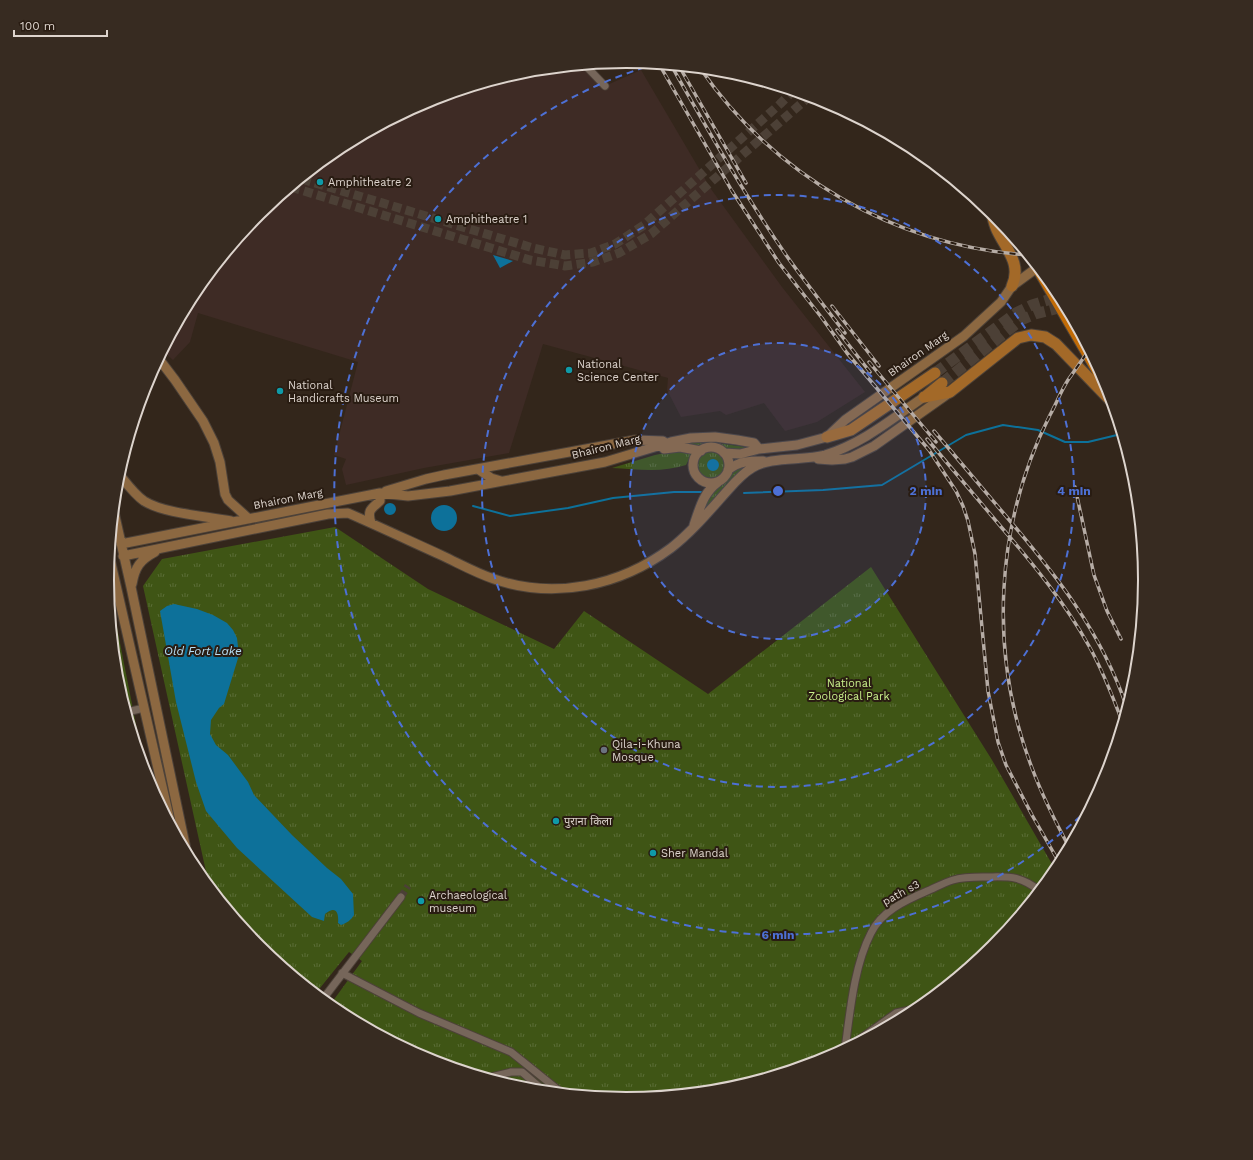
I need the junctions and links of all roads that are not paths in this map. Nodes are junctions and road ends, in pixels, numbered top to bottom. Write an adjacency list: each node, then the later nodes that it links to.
1 (589, 69): 2 (street)
2 (606, 86)
3 (995, 225): 5 (main road)
4 (1034, 269): 5 (main road, Bhairon Marg)
5 (1012, 286): 12 (main road, Bhairon Marg)
6 (163, 364): 28 (main road)
7 (935, 373): 12 (main road)
8 (942, 383): 11 (main road)
9 (950, 392): 10 (main road); 11 (main road); 18 (main road)
10 (1104, 394)
11 (924, 397): 18 (main road, Bhairon Marg)
12 (827, 437): 14 (main road, Bhairon Marg)
13 (671, 442): 14 (main road, Bhairon Marg); 16 (main road, Bhairon Marg); 20 (main road)
14 (763, 448): 17 (main road); 19 (main road)
15 (701, 451): 16 (main road); 17 (main road); 24 (main road)
16 (639, 452): 23 (main road, Bhairon Marg)
17 (724, 453): 21 (main road)
18 (813, 458): 19 (main road, Bhairon Marg)
19 (768, 461): 21 (main road); 31 (main road, Bhairon Marg)
20 (478, 469): 23 (main road); 25 (main road)
21 (728, 470): 24 (main road)
22 (124, 480): 29 (main road)
23 (502, 481): 25 (main road, Bhairon Marg)
24 (718, 482): 31 (main road)
25 (381, 492): 26 (main road, Bhairon Marg); 30 (main road)
26 (344, 500): 27 (main road); 28 (main road, Bhairon Marg)
27 (348, 513): 30 (main road, Bhairon Marg); 34 (main road, Bhairon Marg)
28 (249, 519): 29 (main road, Bhairon Marg)
29 (238, 522): 33 (main road, Bhairon Marg)
30 (371, 523): 31 (main road, Bhairon Marg)
31 (693, 528)
32 (118, 529): 33 (main road)
33 (121, 544): 35 (main road)
34 (161, 548): 35 (main road, Bhairon Marg); 37 (main road)
35 (123, 556): 37 (main road)
36 (114, 577): 38 (main road)
37 (131, 587): 41 (main road)
38 (144, 708): 39 (street); 40 (main road)
39 (132, 711)
40 (166, 804)
41 (183, 837)
42 (1036, 888): 48 (street, path s3)
43 (401, 897): 44 (street)
44 (342, 973): 45 (street); 51 (street)
45 (326, 994)
46 (901, 1012): 47 (street)
47 (891, 1018)
48 (846, 1042)
49 (497, 1076): 50 (street)
50 (535, 1084)
51 (555, 1087)

